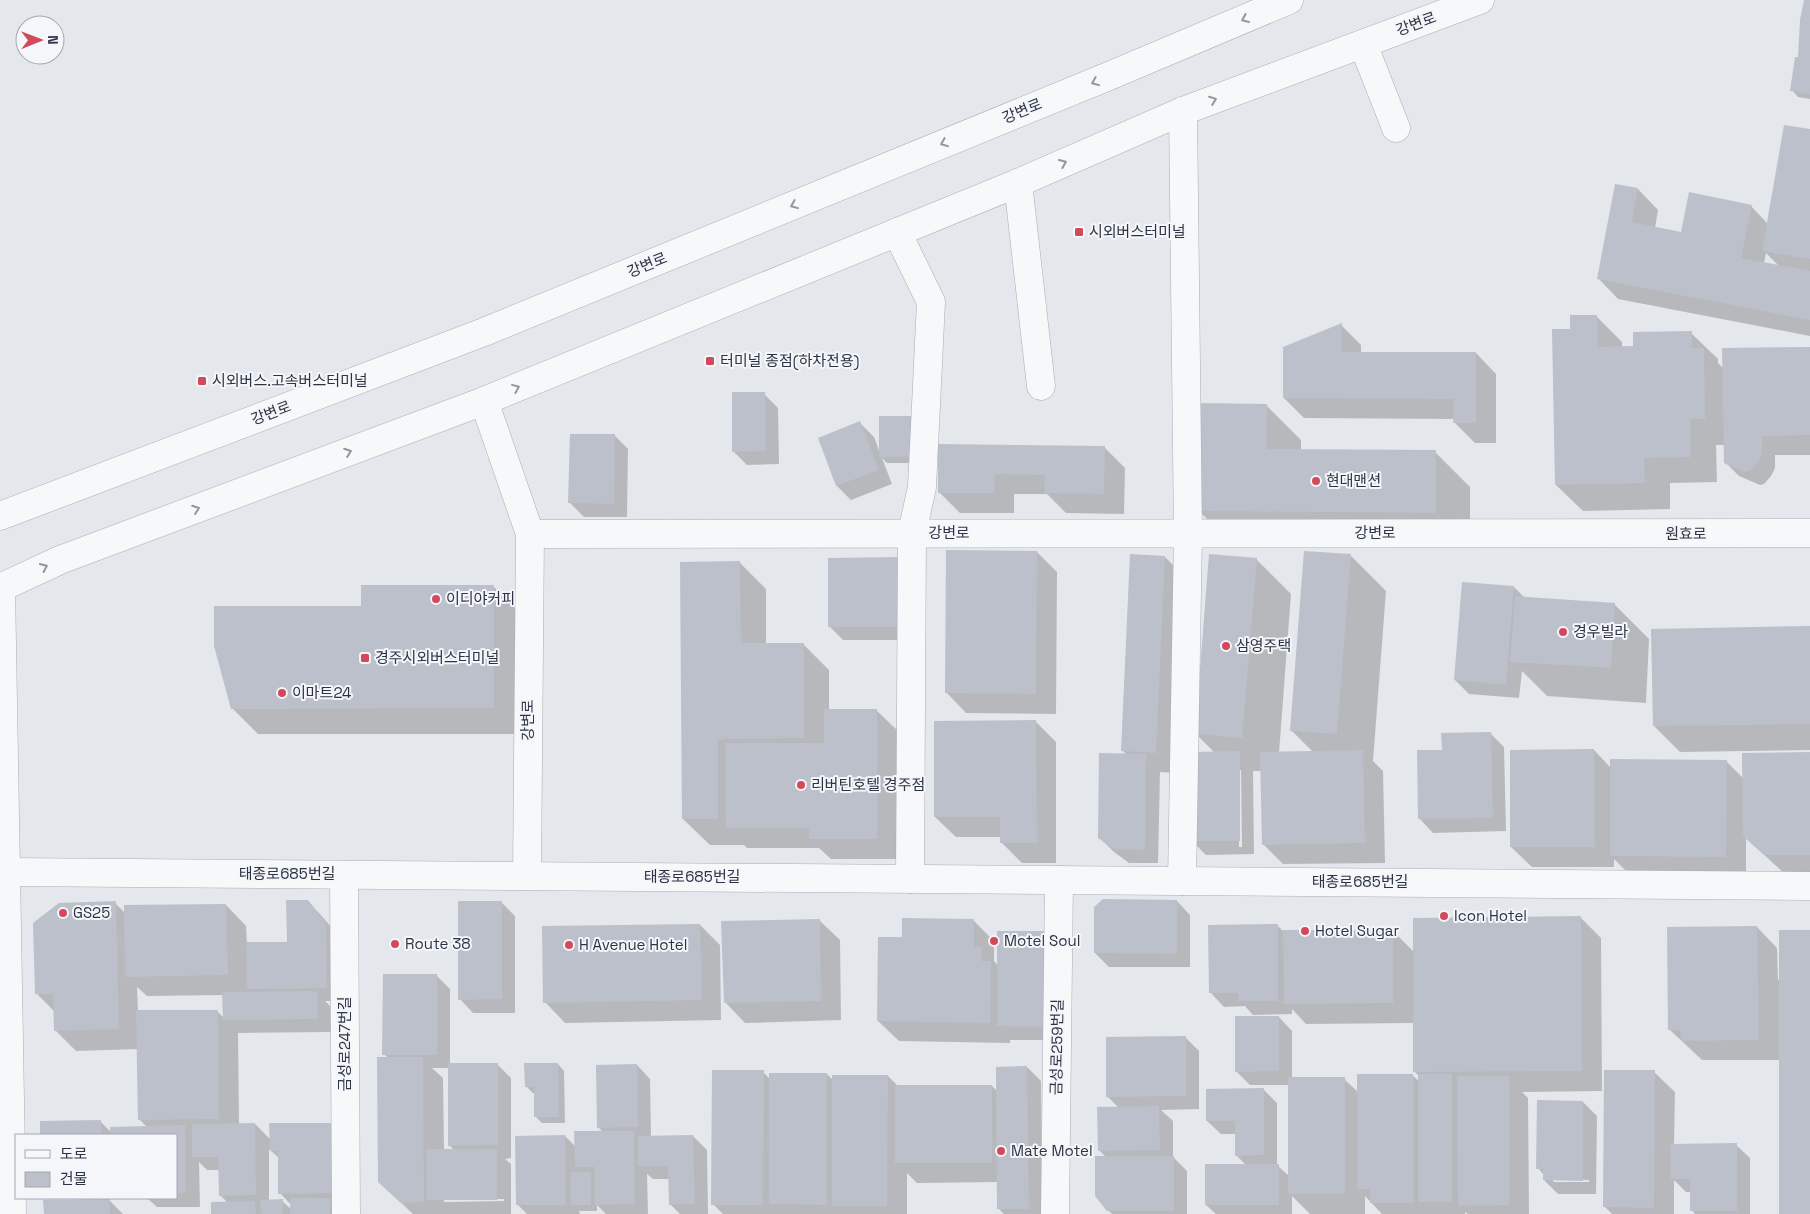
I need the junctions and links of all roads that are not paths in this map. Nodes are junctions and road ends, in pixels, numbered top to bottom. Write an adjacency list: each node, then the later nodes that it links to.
1 (1290, 0): 10 (street, 강변로, one-way to 10)
2 (1480, 0): 3 (street, 강변로)
3 (1363, 44): 4 (street, 강변로, one-way to 3); 5 (street)
4 (1183, 111): 6 (street, 강변로, one-way to 4); 11 (street)
5 (1396, 128)
6 (1018, 183): 7 (street, 강변로); 8 (street)
7 (897, 232): 9 (street, 강변로, one-way to 7); 15 (street)
8 (1040, 386)
9 (484, 401): 14 (street, 강변로); 16 (street, 강변로, one-way to 9)
10 (0, 516)
11 (1188, 533): 12 (street, 강변로); 15 (street, 강변로); 22 (street)
12 (1562, 533): 13 (street, 원효로)
13 (1810, 533)
14 (530, 534): 15 (street, 강변로); 19 (street, 강변로)
15 (912, 534): 20 (street)
16 (0, 588): 17 (street)
17 (6, 872): 18 (street, 태종로685번길); 24 (street)
18 (344, 875): 19 (street, 태종로685번길); 25 (street, 금성로247번길)
19 (527, 876): 20 (street, 태종로685번길)
20 (910, 879): 21 (street, 태종로685번길)
21 (1059, 880): 22 (street, 태종로685번길); 26 (street, 금성로259번길)
22 (1182, 881): 23 (street, 태종로685번길)
23 (1810, 886)
24 (12, 1214)
25 (346, 1214)
26 (1055, 1214)

